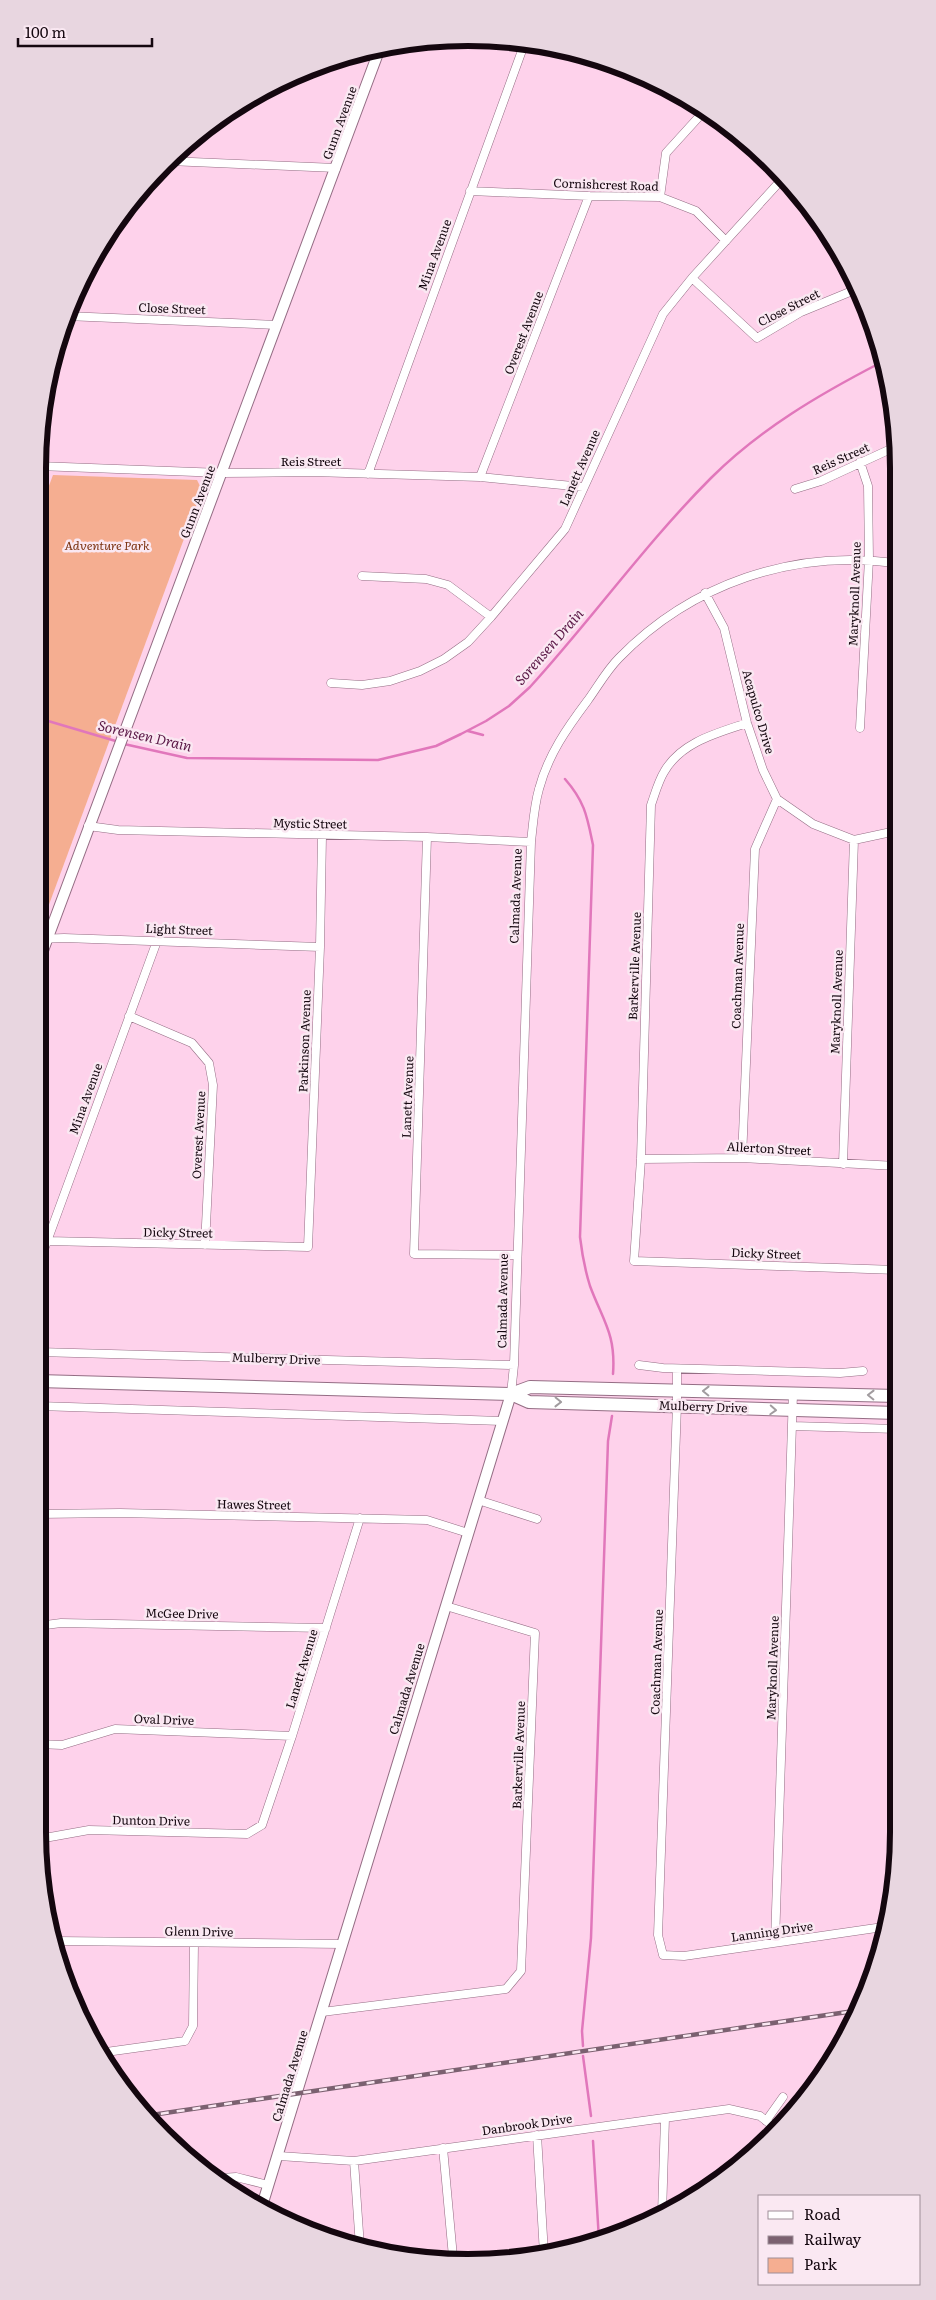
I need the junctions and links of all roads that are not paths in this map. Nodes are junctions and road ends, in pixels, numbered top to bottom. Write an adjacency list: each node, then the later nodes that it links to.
1 (522, 50): 7 (street, Mina Avenue)
2 (377, 56): 5 (street, Gunn Avenue)
3 (700, 116): 9 (street)
4 (179, 161): 5 (street)
5 (336, 168): 14 (street, Gunn Avenue)
6 (778, 183): 10 (street, Lanett Avenue)
7 (470, 191): 8 (street, Cornishcrest Road); 19 (street, Mina Avenue)
8 (589, 196): 9 (street, Cornishcrest Road); 20 (street, Overest Avenue)
9 (660, 197): 10 (street, Cornishcrest Road)
10 (726, 240): 11 (street, Lanett Avenue)
11 (692, 278): 12 (street, Close Street); 21 (street, Lanett Avenue)
12 (851, 291)
13 (75, 316): 14 (street, Close Street)
14 (276, 325): 18 (street, Gunn Avenue)
15 (889, 449): 16 (street, Reis Street)
16 (860, 462): 22 (street, Reis Street); 23 (street, Maryknoll Avenue)
17 (46, 466): 18 (street, Reis Street)
18 (222, 473): 19 (street, Reis Street); 32 (street, Gunn Avenue)
19 (368, 474): 20 (street, Reis Street)
20 (480, 477): 21 (street, Reis Street)
21 (583, 487): 27 (street, Lanett Avenue)
22 (795, 489)
23 (869, 560): 24 (street, Calmada Avenue); 26 (street, Calmada Avenue); 30 (street, Maryknoll Avenue)
24 (890, 562)
25 (362, 576): 27 (street)
26 (705, 593): 29 (street, Acapulco Drive); 37 (street, Calmada Avenue)
27 (491, 617): 28 (street, Lanett Avenue)
28 (331, 683)
29 (746, 723): 31 (street, Acapulco Drive); 43 (street, Barkerville Avenue)
30 (860, 728)
31 (778, 799): 36 (street, Acapulco Drive); 44 (street, Coachman Avenue)
32 (88, 826): 34 (street, Mystic Street); 38 (street, Gunn Avenue)
33 (890, 831): 36 (street)
34 (322, 836): 35 (street, Mystic Street); 41 (street, Parkinson Avenue)
35 (427, 837): 37 (street, Mystic Street); 50 (street, Lanett Avenue)
36 (854, 840): 45 (street, Maryknoll Avenue)
37 (531, 842): 50 (street, Calmada Avenue)
38 (46, 929)
39 (46, 939): 40 (street, Light Street)
40 (157, 941): 41 (street, Light Street); 42 (street, Mina Avenue)
41 (320, 947): 49 (street, Parkinson Avenue)
42 (128, 1016): 47 (street, Mina Avenue); 48 (street, Overest Avenue)
43 (641, 1158): 44 (street, Allerton Street); 51 (street, Barkerville Avenue)
44 (742, 1158): 45 (street, Allerton Street)
45 (843, 1164): 46 (street, Allerton Street)
46 (890, 1166)
47 (47, 1241): 48 (street, Dicky Street)
48 (205, 1245): 49 (street, Dicky Street)
49 (308, 1247)
50 (516, 1255): 54 (street, Calmada Avenue)
51 (634, 1261): 52 (street, Dicky Street)
52 (890, 1270)
53 (46, 1352): 54 (street, Mulberry Drive)
54 (514, 1365): 60 (street, Calmada Avenue)
55 (639, 1365): 56 (street)
56 (677, 1369): 57 (street); 59 (street, Coachman Avenue)
57 (863, 1372)
58 (46, 1381): 60 (main road, Mulberry Drive)
59 (678, 1391): 60 (main road, Mulberry Drive); 61 (main road, Mulberry Drive, one-way to 59); 63 (street, Coachman Avenue)
60 (511, 1394): 63 (main road, Mulberry Drive, one-way to 63); 67 (street, Calmada Avenue)
61 (794, 1394): 62 (main road, Mulberry Drive, one-way to 61); 65 (street, Maryknoll Avenue)
62 (890, 1396)
63 (677, 1405): 65 (main road, Mulberry Drive, one-way to 65); 87 (street, Coachman Avenue)
64 (46, 1406): 67 (street)
65 (793, 1410): 66 (main road, Mulberry Drive); 68 (street, Maryknoll Avenue)
66 (890, 1414)
67 (502, 1421): 70 (street, Calmada Avenue)
68 (792, 1426): 69 (street); 84 (street, Maryknoll Avenue)
69 (890, 1429)
70 (478, 1500): 73 (street); 74 (street, Calmada Avenue)
71 (46, 1514): 72 (street, Hawes Street)
72 (360, 1518): 74 (street, Hawes Street); 77 (street, Lanett Avenue)
73 (537, 1519)
74 (468, 1533): 75 (street, Calmada Avenue)
75 (446, 1606): 86 (street, Calmada Avenue); 88 (street, Barkerville Avenue)
76 (46, 1625): 77 (street, McGee Drive)
77 (326, 1628): 78 (street, Lanett Avenue)
78 (292, 1736): 79 (street, Oval Drive); 80 (street, Lanett Avenue)
79 (46, 1744)
80 (262, 1825): 81 (street, Dunton Drive)
81 (46, 1838)
82 (878, 1928): 84 (street, Lanning Drive)
83 (61, 1941): 85 (street, Glenn Drive)
84 (775, 1942): 87 (street, Lanning Drive)
85 (194, 1943): 86 (street, Glenn Drive); 89 (street)
86 (342, 1944): 88 (street, Calmada Avenue)
87 (663, 1955)
88 (322, 2012): 96 (street, Calmada Avenue)
89 (108, 2052)
90 (783, 2097): 92 (street)
91 (665, 2118): 92 (street, Danbrook Drive); 94 (street, Danbrook Drive); 101 (street)
92 (766, 2121): 93 (street, Danbrook Drive)
93 (771, 2125)
94 (537, 2135): 95 (street, Danbrook Drive); 103 (street)
95 (444, 2148): 97 (street, Danbrook Drive); 104 (street)
96 (279, 2156): 97 (street, Danbrook Drive); 99 (street, Calmada Avenue)
97 (354, 2160): 102 (street)
98 (226, 2177): 99 (street)
99 (268, 2185): 100 (street, Calmada Avenue)
100 (263, 2201)
101 (662, 2206)
102 (359, 2239)
103 (544, 2247)
104 (453, 2253)

